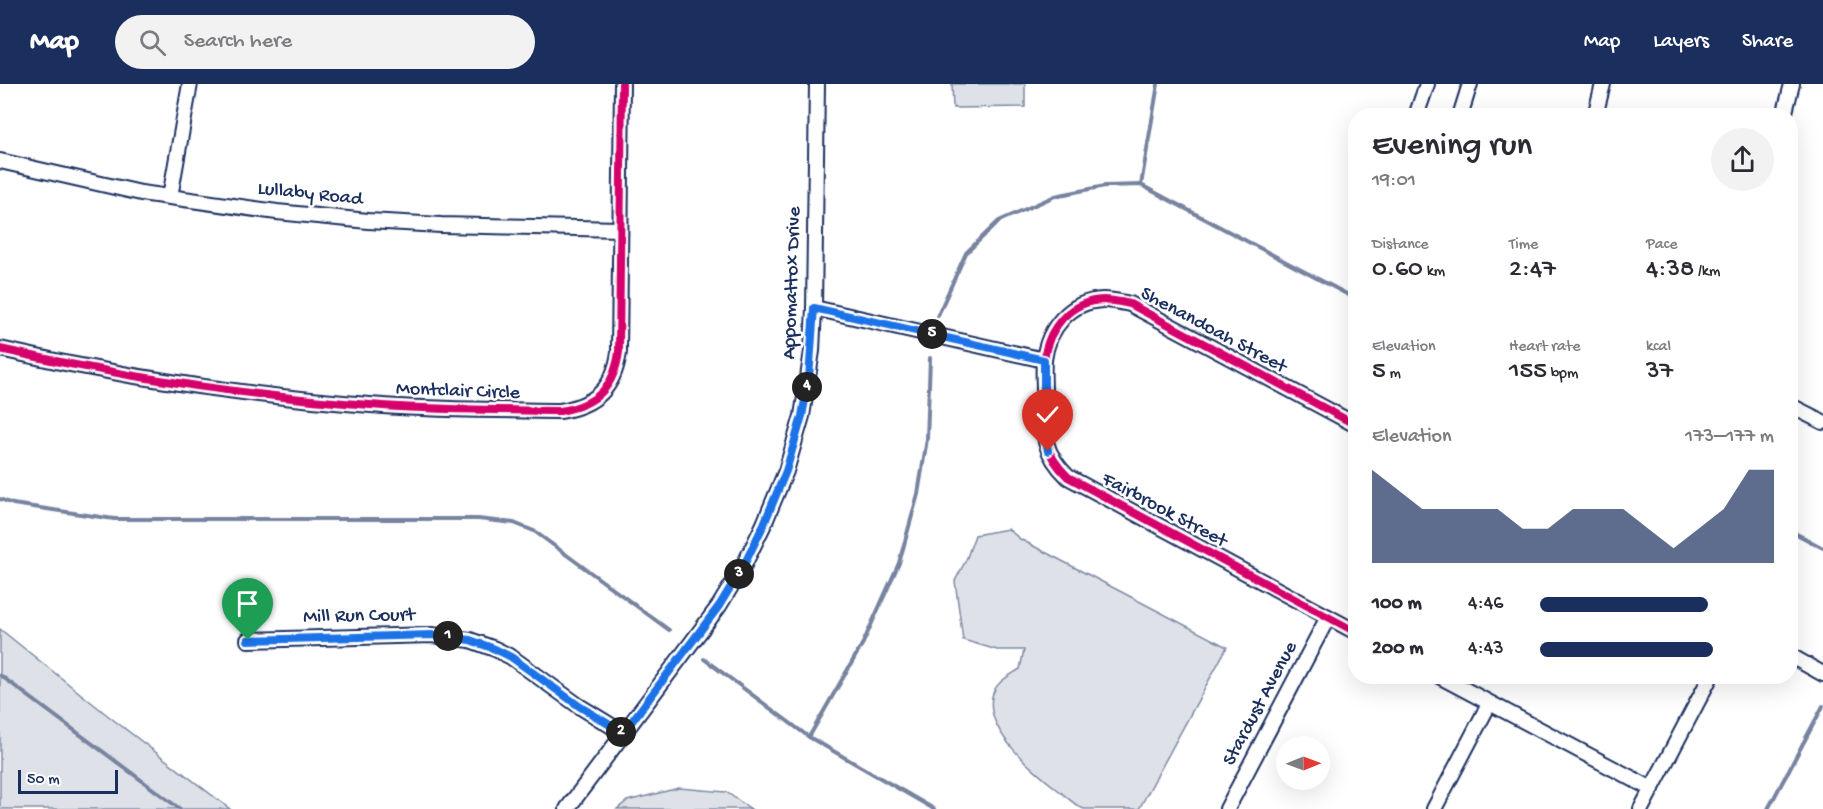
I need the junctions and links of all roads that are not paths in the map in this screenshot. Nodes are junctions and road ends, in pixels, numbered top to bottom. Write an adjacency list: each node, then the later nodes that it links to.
1 (190, 84): 13 (street)
2 (622, 84): 14 (street, Montclair Circle)
3 (817, 84): 15 (street, Appomattox Drive)
4 (1427, 84): 8 (street)
5 (1470, 84): 9 (street)
6 (1604, 84): 10 (street)
7 (1792, 84): 11 (street)
8 (1419, 108)
9 (1462, 108)
10 (1597, 108)
11 (1786, 108)
12 (0, 161): 13 (street, Lullaby Road)
13 (170, 197): 14 (street, Lullaby Road)
14 (620, 229): 16 (street, Montclair Circle)
15 (814, 308): 17 (street); 29 (street, Appomattox Drive)
16 (0, 349)
17 (1044, 360): 19 (street, Shenandoah Street); 21 (street, Fairbrook Street)
18 (1798, 410): 20 (street)
19 (1348, 421)
20 (1823, 422)
21 (1328, 617): 22 (street, Fairbrook Street); 32 (street, Stardust Avenue)
22 (1348, 628)
23 (248, 640): 29 (street, Mill Run Court)
24 (1798, 660): 25 (street)
25 (1823, 674)
26 (1454, 684): 28 (street)
27 (1707, 684): 30 (street)
28 (1490, 704): 30 (street); 33 (street)
29 (623, 733): 31 (street, Appomattox Drive)
30 (1652, 789): 34 (street)
31 (567, 809)
32 (1227, 809)
33 (1434, 809)
34 (1641, 809)

